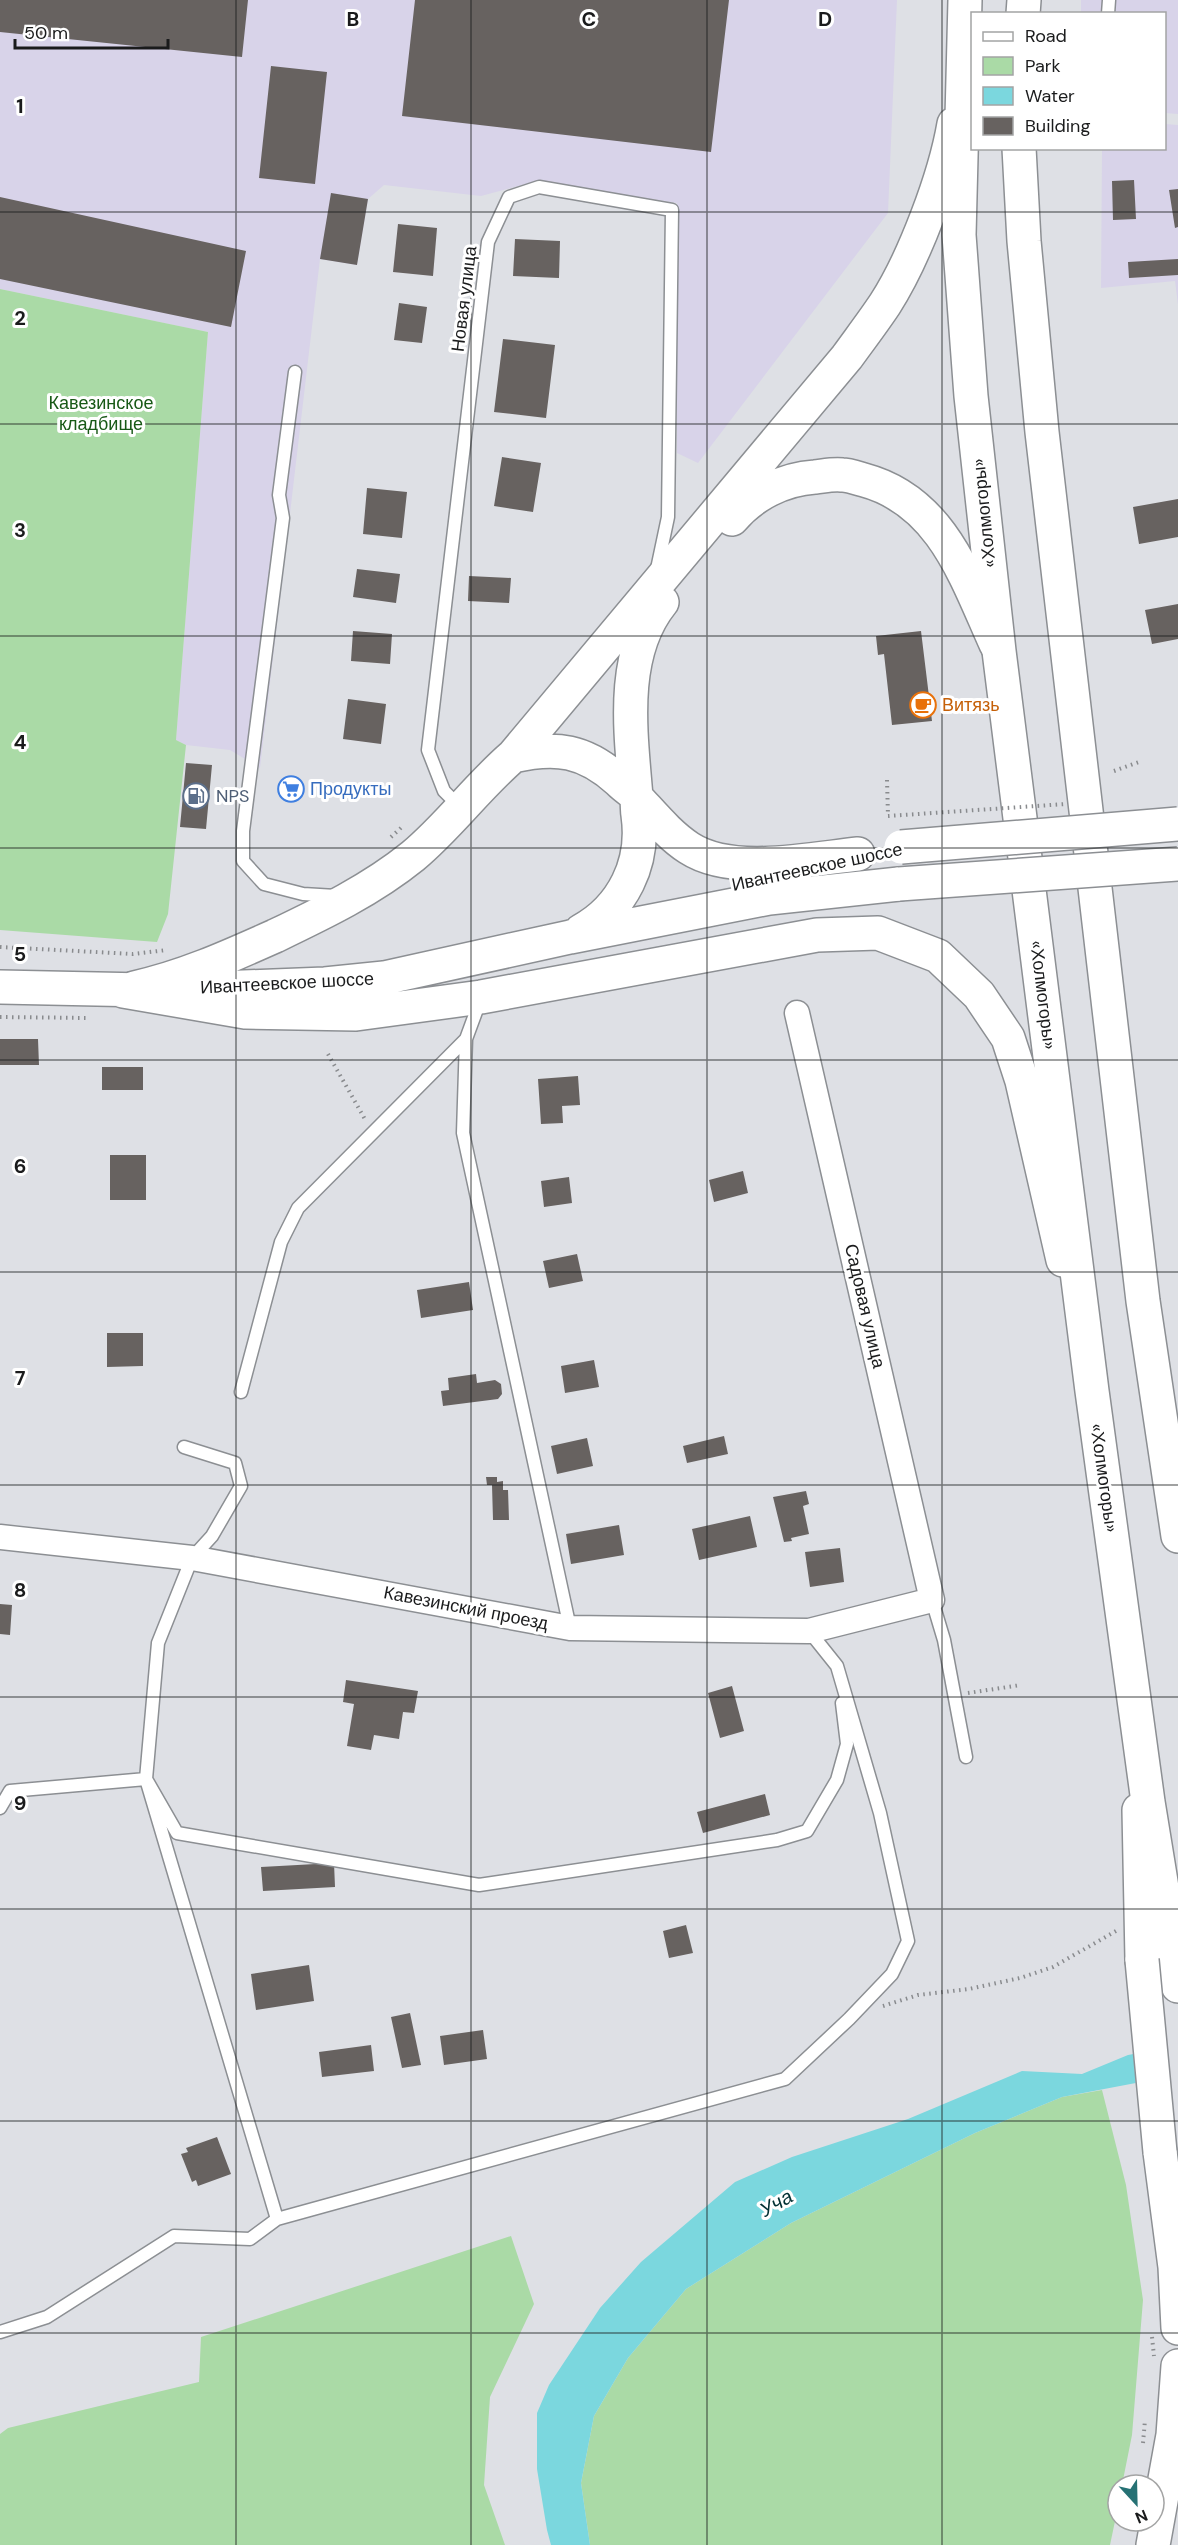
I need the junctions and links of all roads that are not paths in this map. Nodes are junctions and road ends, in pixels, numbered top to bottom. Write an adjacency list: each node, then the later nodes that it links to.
1 (965, 0): 2 (main road, «Холмогоры»)
2 (962, 72): 5 (main road); 6 (main road, «Холмогоры»)
3 (1019, 150): 23 (main road)
4 (295, 372): 13 (lane)
5 (650, 595): 7 (main road); 9 (lane, Новая улица)
6 (999, 651): 8 (main road); 20 (main road, «Холмогоры»)
7 (513, 756): 8 (main road); 9 (main road)
8 (636, 797): 11 (main road); 14 (main road)
9 (461, 808): 13 (main road)
10 (1178, 824): 11 (main road, Ивантеевское шоссе, bridge)
11 (858, 854): 14 (main road, Ивантеевское шоссе)
12 (1178, 864): 14 (main road, Ивантеевское шоссе, bridge)
13 (355, 896): 16 (main road)
14 (570, 937): 16 (main road, Ивантеевское шоссе)
15 (0, 987): 16 (main road, Ивантеевское шоссе)
16 (123, 991): 17 (main road)
17 (481, 998): 19 (lane); 20 (main road)
18 (797, 1013): 26 (street, Садовая улица)
19 (466, 1039): 21 (lane); 27 (lane)
20 (1092, 1391): 33 (main road, «Холмогоры»)
21 (241, 1392)
22 (184, 1448): 25 (lane)
23 (1178, 1536)
24 (0, 1537): 25 (street, Кавезинский проезд)
25 (192, 1557): 27 (street, Кавезинский проезд); 31 (lane)
26 (933, 1600): 28 (street, Кавезинский проезд); 30 (lane)
27 (570, 1628): 28 (street, Кавезинский проезд)
28 (809, 1631): 29 (lane)
29 (837, 1666): 31 (lane); 34 (lane)
30 (966, 1757)
31 (146, 1779): 32 (lane); 34 (lane)
32 (0, 1808)
33 (1164, 1967): 35 (main road, «Холмогоры», bridge)
34 (277, 2219): 36 (lane)
35 (1165, 2330)
36 (0, 2332)
37 (1165, 2366): 38 (main road)
38 (1154, 2545)

